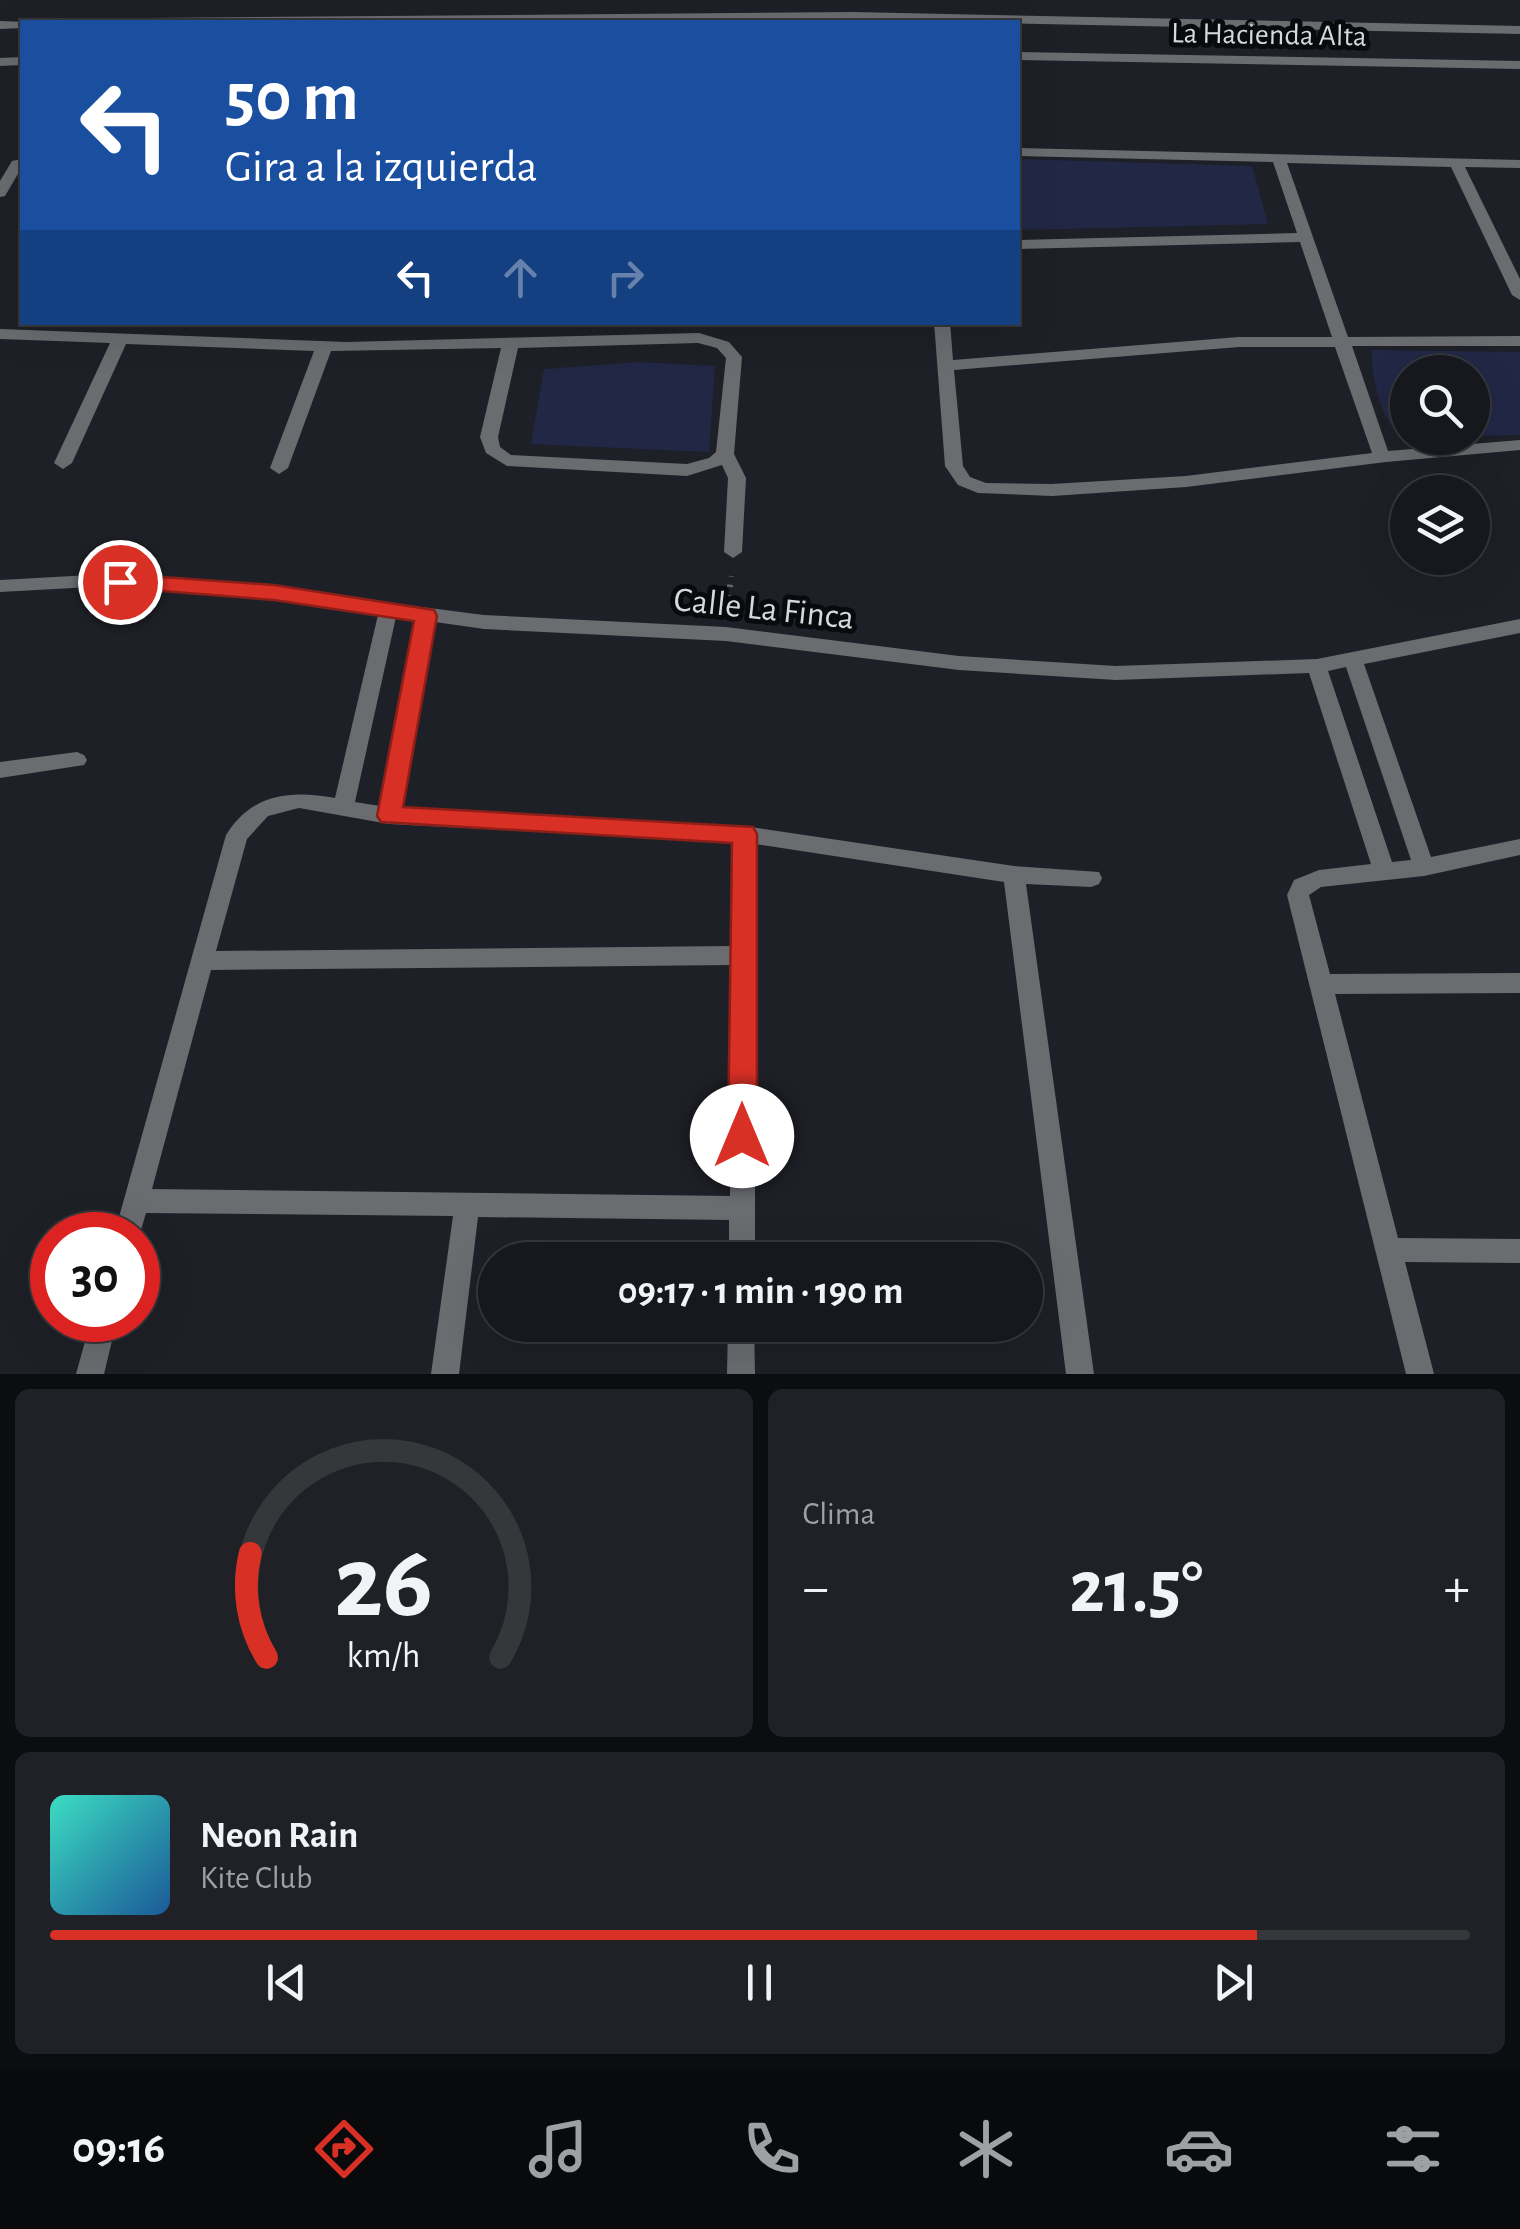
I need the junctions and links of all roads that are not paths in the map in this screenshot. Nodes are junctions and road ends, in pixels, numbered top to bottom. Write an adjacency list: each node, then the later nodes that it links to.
1 (377, 20): 2 (street, La Hacienda Alta)
2 (1520, 30)
3 (1020, 56): 4 (street, La Hacienda Alta)
4 (1520, 66)
5 (1020, 152): 6 (street)
6 (1279, 160): 7 (street); 12 (street)
7 (1456, 163): 10 (street); 14 (street)
8 (0, 164): 9 (street)
9 (20, 164): 11 (street)
10 (1520, 164)
11 (0, 193)
12 (1305, 237): 13 (street); 18 (street)
13 (1020, 245)
14 (1520, 296)
15 (942, 325): 22 (street)
16 (0, 334): 17 (street)
17 (121, 337): 21 (street); 26 (street)
18 (1341, 341): 19 (street); 22 (street); 25 (street)
19 (1520, 341)
20 (510, 345): 21 (street); 24 (street); 24 (street)
21 (324, 347): 27 (street)
22 (945, 366): 25 (street)
23 (1520, 445): 25 (street)
24 (725, 454): 28 (street)
25 (1381, 455)
26 (63, 463)
27 (279, 468)
28 (733, 552)
29 (0, 586): 30 (street, Calle La Finca)
30 (388, 611): 31 (street, Calle La Finca); 37 (street)
31 (426, 616): 34 (street, Calle La Finca); 38 (street)
32 (1520, 626): 33 (street, Calle La Finca)
33 (1353, 660): 34 (street, Calle La Finca); 41 (street)
34 (1317, 666): 42 (street)
35 (76, 760): 36 (street)
36 (0, 770)
37 (343, 810): 38 (street); 46 (street)
38 (389, 816): 39 (street)
39 (744, 834): 43 (street); 45 (street)
40 (1520, 847): 41 (street)
41 (1424, 867): 42 (street)
42 (1384, 871): 48 (street)
43 (1014, 875): 44 (street); 61 (street)
44 (1091, 878)
45 (744, 955): 46 (street); 51 (street)
46 (202, 961): 49 (street)
47 (1520, 983): 48 (street)
48 (1320, 984): 54 (street)
49 (136, 1201): 50 (street); 52 (street)
50 (467, 1205): 51 (street); 59 (street)
51 (742, 1208): 53 (street)
52 (133, 1212)
53 (742, 1242)
54 (1388, 1250): 55 (street); 62 (street)
55 (1520, 1252)
56 (98, 1342): 58 (street)
57 (741, 1342): 60 (street)
58 (90, 1374)
59 (445, 1374)
60 (741, 1374)
61 (1080, 1374)
62 (1420, 1374)

